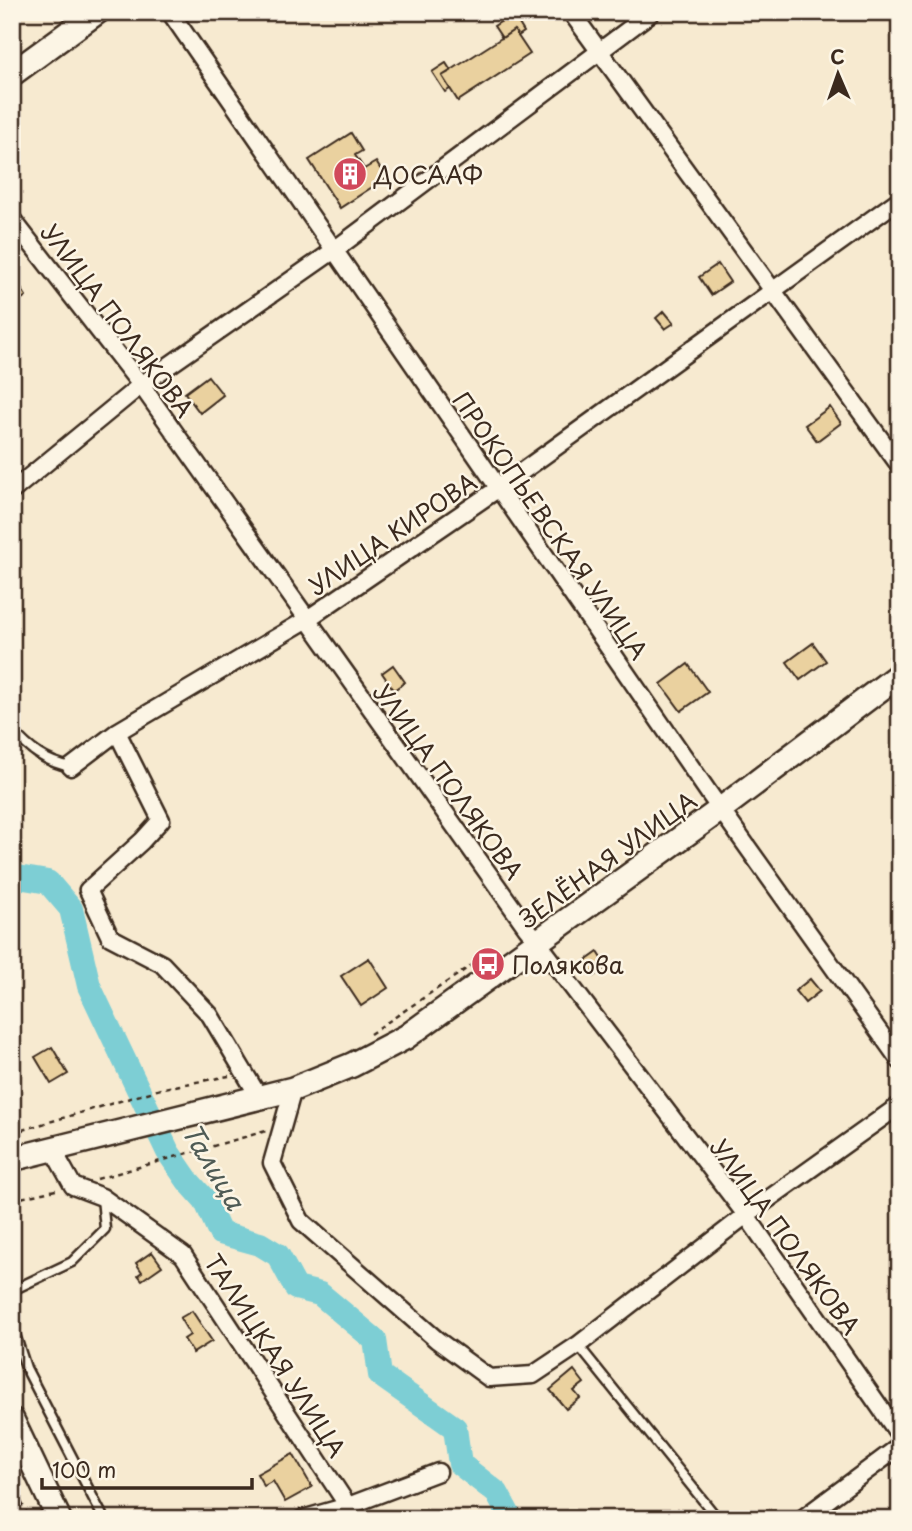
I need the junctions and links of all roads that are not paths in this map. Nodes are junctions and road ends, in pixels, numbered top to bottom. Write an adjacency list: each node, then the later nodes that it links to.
1 (97, 12): 6 (main road)
2 (170, 12): 9 (street, ПРОКОПЬЕВСКАЯ УЛИЦА)
3 (571, 12): 5 (street)
4 (652, 12): 5 (street)
5 (599, 50): 9 (street); 10 (street)
6 (12, 74)
7 (900, 200): 10 (street, УЛИЦА КИРОВА)
8 (12, 219): 11 (street, УЛИЦА ПОЛЯКОВА)
9 (333, 251): 11 (street); 13 (street, ПРОКОПЬЕВСКАЯ УЛИЦА)
10 (773, 289): 12 (street); 13 (street, УЛИЦА КИРОВА)
11 (141, 386): 14 (street); 15 (street, УЛИЦА ПОЛЯКОВА)
12 (900, 466)
13 (499, 488): 15 (street, УЛИЦА КИРОВА); 20 (street, ПРОКОПЬЕВСКАЯ УЛИЦА)
14 (12, 491)
15 (306, 620): 18 (street, УЛИЦА КИРОВА); 21 (street, УЛИЦА ПОЛЯКОВА)
16 (895, 666): 20 (main road, ЗЕЛЁНАЯ УЛИЦА)
17 (12, 730): 19 (lane)
18 (117, 732): 19 (street, УЛИЦА КИРОВА); 24 (street)
19 (71, 767)
20 (721, 809): 21 (main road, ЗЕЛЁНАЯ УЛИЦА); 22 (street, ПРОКОПЬЕВСКАЯ УЛИЦА)
21 (538, 943): 23 (main road, ЗЕЛЁНАЯ УЛИЦА); 29 (street, УЛИЦА ПОЛЯКОВА)
22 (900, 1061)
23 (293, 1089): 24 (main road, ЗЕЛЁНАЯ УЛИЦА); 32 (street)
24 (256, 1093): 26 (main road, ЗЕЛЁНАЯ УЛИЦА)
25 (900, 1105): 29 (street)
26 (54, 1150): 27 (main road, ЗЕЛЁНАЯ УЛИЦА); 28 (street, ТАЛИЦКАЯ УЛИЦА)
27 (12, 1159)
28 (102, 1197): 30 (lane); 37 (street, ТАЛИЦКАЯ УЛИЦА)
29 (746, 1215): 32 (street); 34 (street, УЛИЦА ПОЛЯКОВА)
30 (12, 1295)
31 (12, 1325): 39 (lane)
32 (578, 1345): 41 (lane)
33 (12, 1420): 38 (main road)
34 (900, 1436)
35 (900, 1446): 42 (street)
36 (438, 1472): 37 (street)
37 (350, 1512): 40 (street)
38 (59, 1519)
39 (104, 1519)
40 (302, 1519)
41 (718, 1519)
42 (802, 1519)

